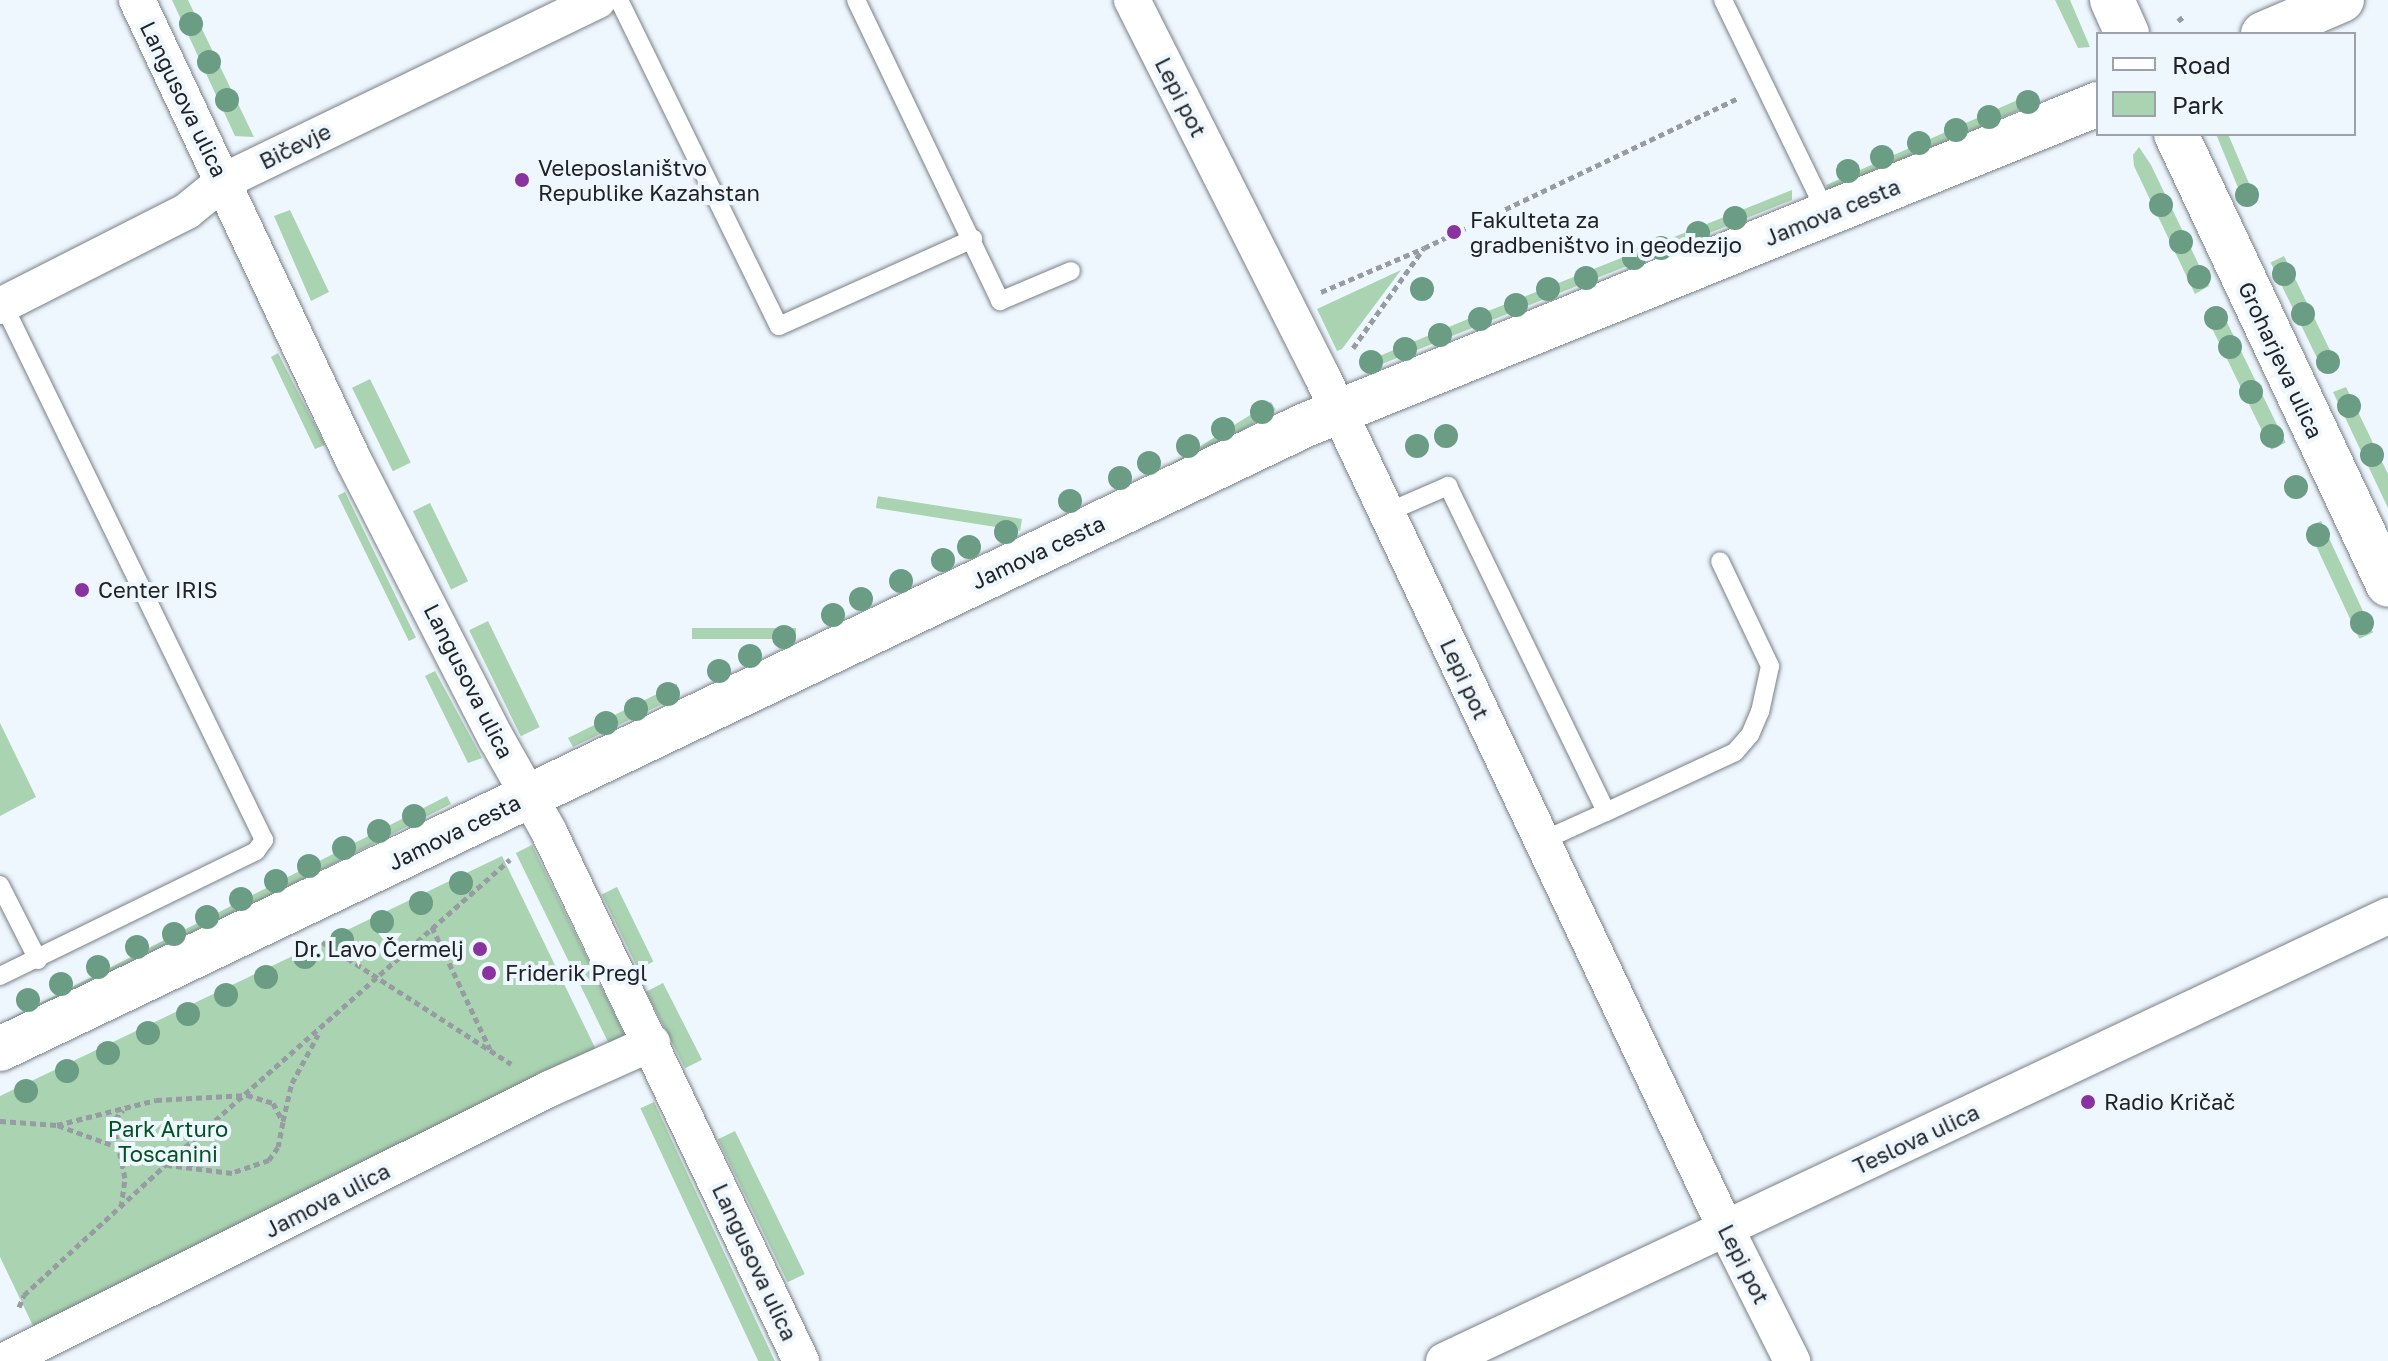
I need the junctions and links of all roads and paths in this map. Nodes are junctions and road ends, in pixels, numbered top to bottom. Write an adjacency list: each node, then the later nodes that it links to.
1 (137, 0): 14 (street, Langusova ulica)
2 (598, 0): 14 (street, Bičevje)
3 (619, 0): 16 (lane)
4 (856, 0): 16 (lane)
5 (1132, 0): 20 (street, Lepi pot)
6 (1723, 0): 11 (lane)
7 (2112, 0): 9 (street)
8 (2342, 0): 10 (street)
9 (2126, 32)
10 (2268, 32)
11 (1763, 87): 15 (lane); 17 (path)
12 (2096, 105): 15 (street, Jamova cesta)
13 (2177, 136): 25 (street, Groharjeva ulica)
14 (224, 181): 19 (street, Bičevje); 26 (street, Langusova ulica)
15 (1827, 214): 22 (street, Jamova cesta)
16 (973, 239): 18 (lane)
17 (1424, 248): 20 (path); 21 (path)
18 (1071, 271)
19 (1, 305): 34 (lane)
20 (1288, 306): 22 (street, Lepi pot)
21 (1353, 353)
22 (1339, 411): 23 (street, Lepi pot); 26 (street, Jamova cesta)
23 (1386, 513): 27 (lane); 28 (street, Lepi pot)
24 (1720, 561): 27 (lane)
25 (2388, 585)
26 (529, 796): 38 (street, Langusova ulica); 39 (street, Jamova cesta)
27 (1606, 812): 28 (lane)
28 (1542, 841): 50 (street, Lepi pot)
29 (510, 859): 32 (path)
30 (0, 885): 34 (lane)
31 (2388, 916): 50 (street, Teslova ulica)
32 (432, 927): 36 (path); 40 (path)
33 (319, 940): 36 (path)
34 (38, 960): 35 (lane)
35 (0, 976)
36 (377, 977): 37 (path); 40 (path)
37 (325, 1025): 42 (path); 45 (path)
38 (652, 1043): 41 (street, Jamova ulica); 53 (street, Langusova ulica)
39 (0, 1049)
40 (490, 1050): 41 (path)
41 (549, 1089): 52 (street, Jamova ulica)
42 (247, 1095): 43 (path); 45 (path); 48 (path)
43 (131, 1105): 46 (path); 47 (path)
44 (0, 1121): 46 (path)
45 (283, 1122): 48 (path)
46 (57, 1125): 47 (path)
47 (120, 1149): 48 (path); 49 (path)
48 (167, 1165): 49 (path)
49 (121, 1209): 51 (path)
50 (1726, 1229): 54 (street, Teslova ulica); 55 (street, Lepi pot)
51 (19, 1307)
52 (4, 1361)
53 (801, 1361)
54 (1444, 1361)
55 (1792, 1361)

